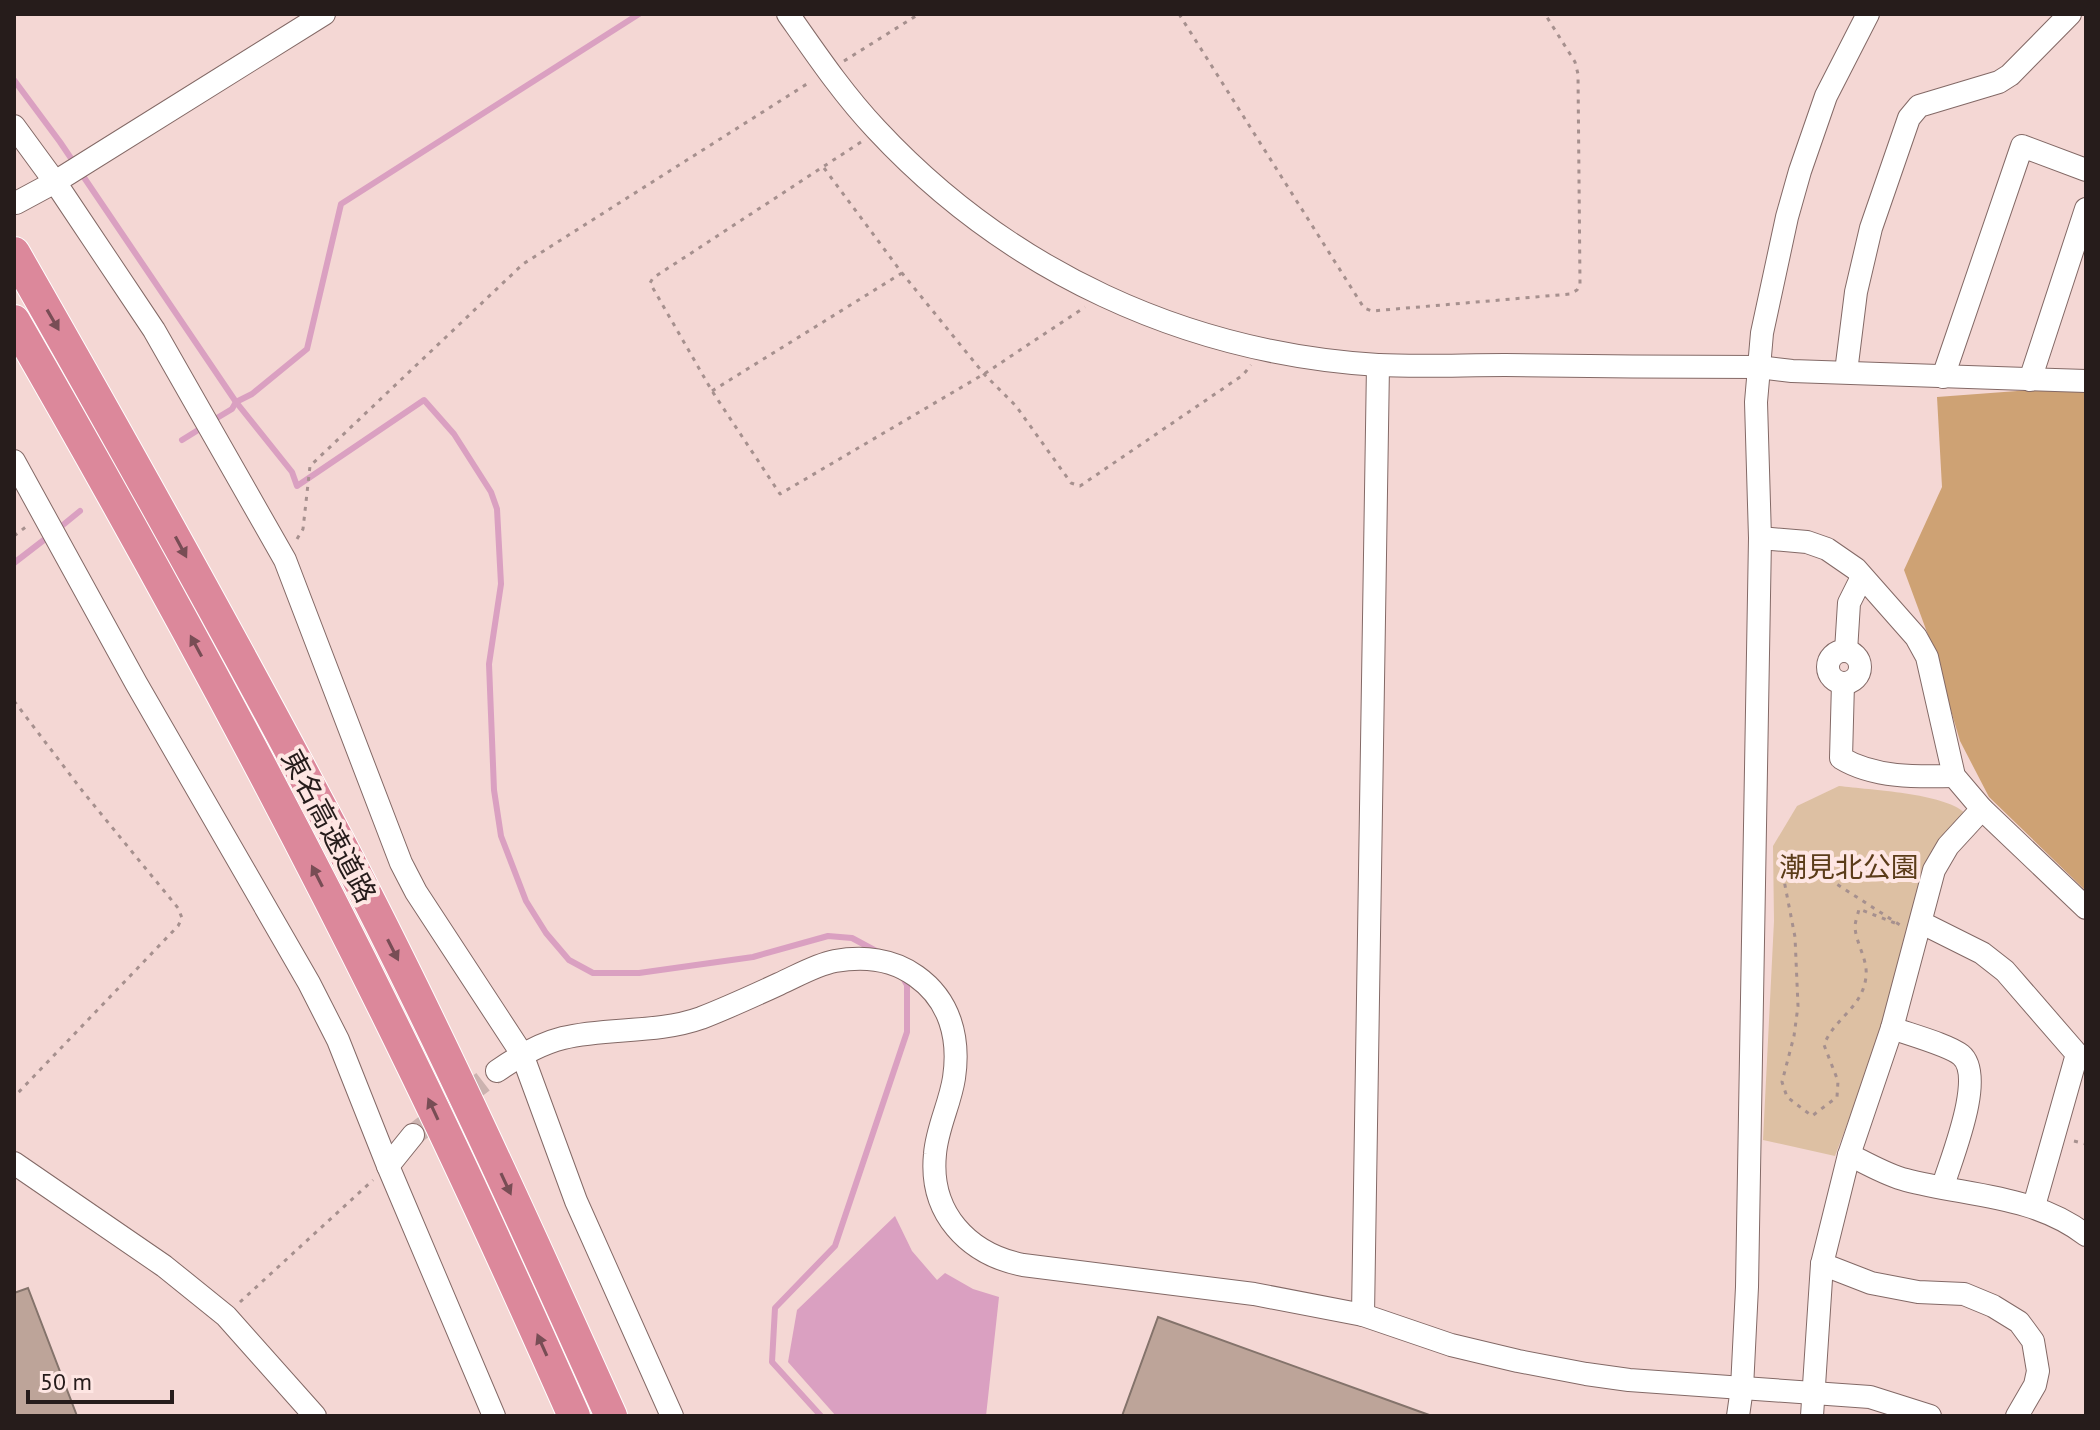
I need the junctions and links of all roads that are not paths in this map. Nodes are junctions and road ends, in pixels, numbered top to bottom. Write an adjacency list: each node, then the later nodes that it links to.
1 (324, 14): 7 (street)
2 (788, 14): 12 (street)
3 (1868, 14): 13 (street)
4 (2070, 14): 14 (street)
5 (14, 126): 7 (street)
6 (2086, 170): 15 (street)
7 (55, 182): 8 (street); 26 (street)
8 (16, 203)
9 (2086, 209): 16 (street)
10 (14, 253): 43 (highway, 東名高速道路, one-way to 43)
11 (14, 321): 42 (highway, 東名高速道路, one-way to 11)
12 (1378, 365): 13 (street); 36 (street)
13 (1759, 367): 14 (street); 19 (street)
14 (1846, 372): 15 (street)
15 (1943, 377): 16 (street)
16 (2030, 380): 17 (street)
17 (2086, 381)
18 (14, 461): 31 (street)
19 (1760, 538): 20 (street); 37 (street)
20 (1862, 577): 21 (street); 21 (street)
21 (1954, 776): 22 (street)
22 (1982, 809): 23 (street); 24 (street)
23 (2086, 908)
24 (1911, 924): 25 (street); 33 (street)
25 (1892, 1028): 29 (street); 32 (street)
26 (522, 1054): 27 (street); 36 (street); 44 (street)
27 (497, 1071)
28 (413, 1135): 31 (street)
29 (1849, 1155): 32 (street); 35 (street)
30 (14, 1163): 40 (street)
31 (388, 1166): 41 (street)
32 (1943, 1186): 33 (street)
33 (2034, 1206): 34 (street)
34 (2086, 1235)
35 (1822, 1264): 38 (street); 48 (street)
36 (1363, 1315): 37 (street)
37 (1742, 1388): 38 (street); 45 (street)
38 (1814, 1392): 39 (street); 46 (street)
39 (1904, 1411): 47 (street)
40 (315, 1416)
41 (494, 1416)
42 (574, 1416)
43 (611, 1416)
44 (672, 1416)
45 (1738, 1416)
46 (1812, 1416)
47 (1930, 1416)
48 (2017, 1416)

